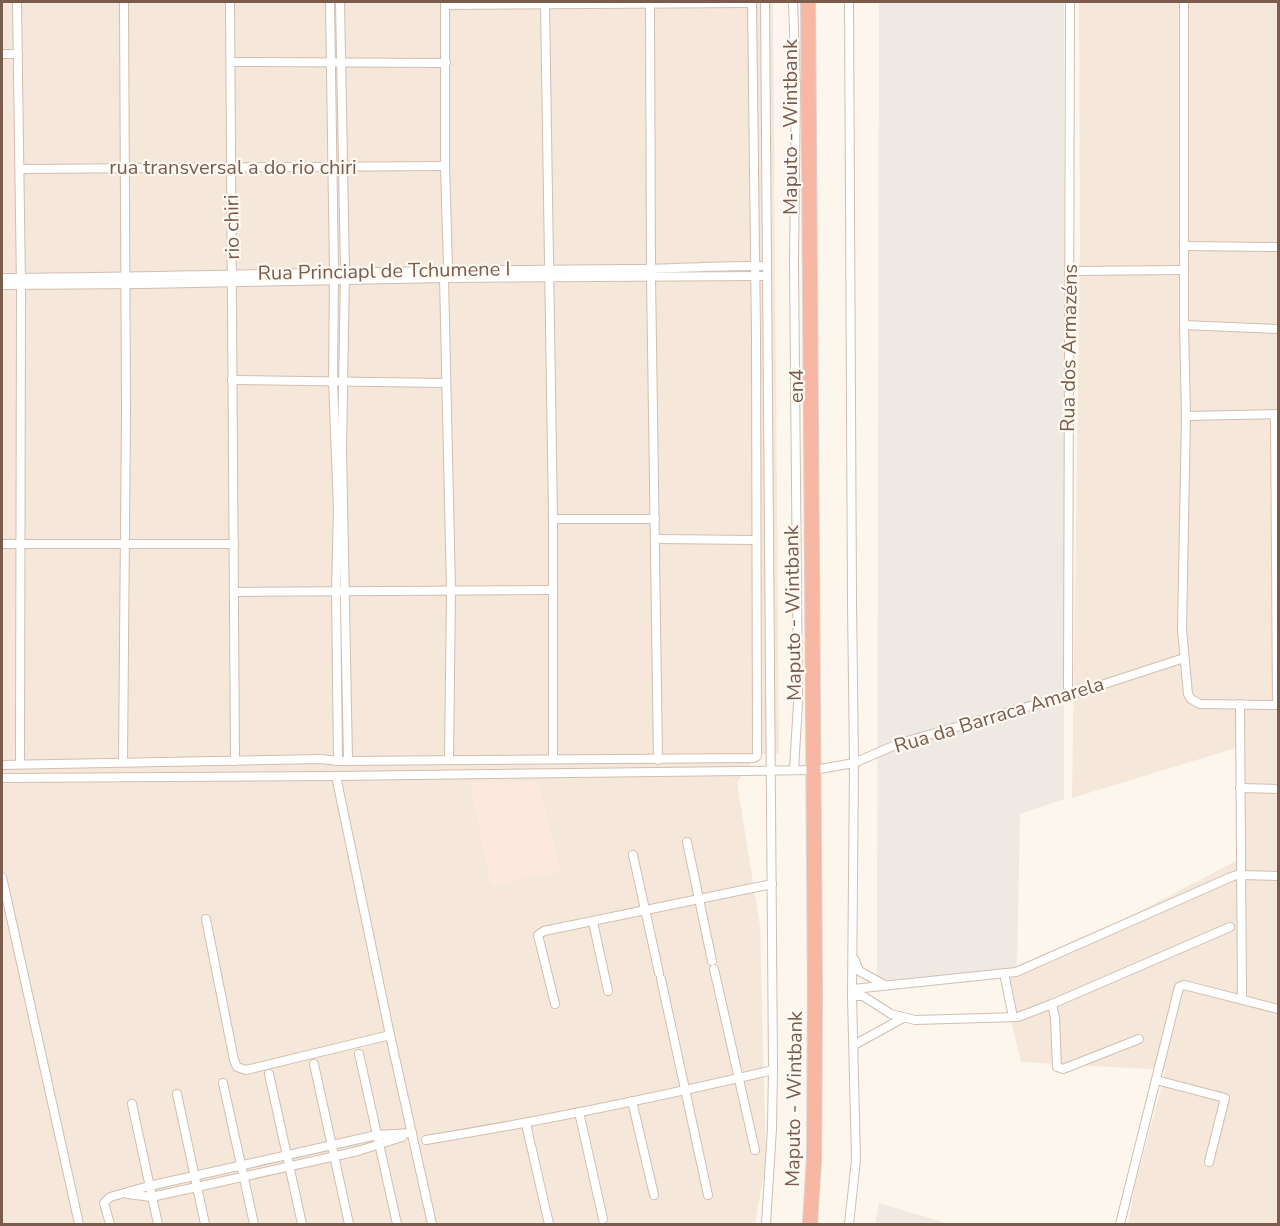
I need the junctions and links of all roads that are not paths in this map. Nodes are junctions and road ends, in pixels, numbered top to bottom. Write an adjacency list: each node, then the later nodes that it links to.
1 (16, 2): 18 (street)
2 (124, 2): 27 (street)
3 (230, 2): 19 (street, rio chiri)
4 (330, 2): 22 (street)
5 (340, 2): 20 (street)
6 (650, 2): 7 (street); 16 (street); 36 (street)
7 (752, 2): 31 (street)
8 (765, 2): 32 (street)
9 (793, 2): 82 (street, en4)
10 (801, 2): 82 (highway, Maputo - Wintbank)
11 (808, 2): 82 (highway, Maputo - Wintbank)
12 (849, 2): 79 (street)
13 (1070, 2): 34 (street, Rua dos Armazéns)
14 (1184, 2): 29 (street)
15 (445, 3): 16 (street); 21 (street)
16 (545, 3): 38 (street)
17 (2, 54): 18 (street)
18 (18, 54): 28 (street)
19 (231, 62): 22 (street); 26 (street, rio chiri)
20 (340, 63): 21 (street); 22 (street); 24 (street)
21 (446, 63): 25 (street)
22 (331, 64): 23 (street)
23 (333, 166): 24 (street, rua transversal a do rio chiri); 26 (street, rua transversal a do rio chiri); 39 (street)
24 (343, 166): 25 (street, rua transversal a do rio chiri); 40 (street)
25 (445, 166): 37 (street)
26 (231, 167): 27 (street, rua transversal a do rio chiri); 35 (street, rio chiri)
27 (124, 168): 28 (street, rua transversal a do rio chiri); 45 (street)
28 (20, 169): 44 (street)
29 (1184, 246): 30 (street); 33 (street)
30 (1278, 247)
31 (755, 266): 32 (street, Rua Princiapl de Tchumene I); 36 (street, Rua Princiapl de Tchumene I); 41 (street)
32 (767, 266): 42 (street)
33 (1184, 270): 34 (street); 48 (street)
34 (1070, 272): 69 (street, Rua dos Armazéns)
35 (233, 273): 39 (street, Rua Princiapl de Tchumene I); 45 (street, Rua Princiapl de Tchumene I); 46 (street, rio chiri)
36 (651, 273): 38 (street, Rua Princiapl de Tchumene I); 41 (street, Rua Princiapl de Tchumene I); 57 (street)
37 (445, 274): 38 (street, Rua Princiapl de Tchumene I); 40 (street, Rua Princiapl de Tchumene I); 53 (street)
38 (549, 274): 56 (street)
39 (334, 275): 40 (street, Rua Princiapl de Tchumene I); 46 (street, Rua Princiapl de Tchumene I); 51 (street)
40 (345, 275): 52 (street)
41 (755, 276): 42 (street, Rua Princiapl de Tchumene I); 59 (street)
42 (767, 276): 83 (street)
43 (2, 278): 44 (street, Rua Princiapl de Tchumene I)
44 (21, 281): 45 (street, Rua Princiapl de Tchumene I); 47 (street, Rua Princiapl de Tchumene I); 61 (street)
45 (125, 281): 46 (street, Rua Princiapl de Tchumene I); 63 (street)
46 (233, 282): 50 (street, rio chiri)
47 (2, 285)
48 (1184, 325): 49 (street); 55 (street)
49 (1278, 329)
50 (232, 380): 51 (street); 62 (street, rio chiri)
51 (333, 381): 52 (street); 67 (street)
52 (343, 381): 53 (street); 67 (street)
53 (445, 383): 64 (street)
54 (1277, 414): 55 (street); 71 (street)
55 (1186, 416): 68 (street)
56 (553, 519): 57 (street); 65 (street)
57 (655, 519): 58 (street)
58 (656, 539): 59 (street); 75 (street)
59 (755, 540): 75 (street)
60 (2, 544): 61 (street)
61 (20, 544): 63 (street); 80 (street)
62 (234, 544): 63 (street); 66 (street, rio chiri)
63 (125, 545): 78 (street)
64 (451, 590): 65 (street); 67 (street); 74 (street)
65 (553, 590): 72 (street)
66 (234, 592): 67 (street); 76 (street, rio chiri)
67 (340, 592): 73 (street); 77 (street)
68 (1184, 658): 69 (street, Rua da Barraca Amarela); 70 (street)
69 (1068, 695): 79 (street, Rua da Barraca Amarela)
70 (1240, 704): 71 (street); 86 (street)
71 (1278, 705)
72 (553, 759): 74 (street); 75 (street)
73 (348, 760): 74 (street); 77 (street)
74 (449, 760)
75 (658, 760)
76 (235, 761): 77 (street); 78 (street)
77 (338, 761)
78 (123, 762): 80 (street)
79 (854, 763): 82 (street, Rua da Barraca Amarela); 100 (street)
80 (20, 764): 81 (street)
81 (2, 765)
82 (804, 770): 83 (street, Rua da Barraca Amarela); 160 (highway, Maputo - Wintbank); 161 (highway, Maputo - Wintbank)
83 (771, 771): 84 (street, Rua da Barraca Amarela); 93 (street)
84 (336, 776): 85 (street, Rua da Barraca Amarela); 113 (street)
85 (2, 778)
86 (1240, 788): 87 (street); 90 (street)
87 (1278, 789)
88 (687, 842): 94 (street)
89 (633, 855): 96 (street)
90 (1242, 875): 91 (street); 103 (street); 107 (street)
91 (1278, 876)
92 (2, 877): 95 (street)
93 (772, 884): 94 (street); 118 (street)
94 (698, 898): 96 (street); 101 (street)
95 (5, 907): 149 (street)
96 (646, 910): 98 (street); 123 (street)
97 (206, 919): 113 (street)
98 (592, 922): 105 (street); 108 (street)
99 (1230, 927): 109 (street)
100 (853, 956): 104 (street); 106 (street)
101 (712, 961)
102 (714, 969): 120 (street)
103 (1004, 973): 104 (street); 111 (street)
104 (883, 984): 106 (street)
105 (608, 991)
106 (853, 992): 112 (street); 115 (street)
107 (1242, 999): 110 (street); 121 (street)
108 (555, 1004)
109 (1052, 1004): 111 (street); 114 (street)
110 (1278, 1009)
111 (1013, 1017): 112 (street)
112 (903, 1018): 115 (street)
113 (390, 1035): 129 (street)
114 (1139, 1039)
115 (854, 1045): 162 (street)
116 (360, 1054): 130 (street)
117 (314, 1064): 133 (street)
118 (773, 1070): 120 (street); 159 (street)
119 (269, 1074): 135 (street)
120 (739, 1078): 123 (street); 134 (street)
121 (1156, 1080): 137 (street); 163 (street)
122 (223, 1083): 138 (street)
123 (686, 1090): 125 (street); 146 (street)
124 (177, 1094): 140 (street)
125 (632, 1101): 127 (street); 145 (street)
126 (132, 1104): 142 (street)
127 (579, 1112): 128 (street); 148 (street)
128 (526, 1124): 131 (street); 158 (street)
129 (412, 1133): 130 (street); 132 (street); 157 (street)
130 (377, 1135): 132 (street); 133 (street)
131 (426, 1140)
132 (379, 1145): 136 (street); 156 (street)
133 (331, 1146): 135 (street); 136 (street)
134 (755, 1150)
135 (285, 1155): 138 (street); 139 (street)
136 (333, 1157): 139 (street); 155 (street)
137 (1209, 1162)
138 (240, 1166): 140 (street); 141 (street)
139 (290, 1166): 141 (street); 154 (street)
140 (195, 1176): 142 (street); 143 (street)
141 (243, 1178): 143 (street); 153 (street)
142 (149, 1186): 144 (street); 147 (street)
143 (197, 1187): 147 (street); 152 (street)
144 (126, 1194): 147 (street); 150 (street)
145 (654, 1195)
146 (708, 1195)
147 (151, 1197): 151 (street)
148 (603, 1219)
149 (79, 1224)
150 (110, 1224)
151 (158, 1224)
152 (205, 1224)
153 (254, 1224)
154 (302, 1224)
155 (349, 1224)
156 (397, 1224)
157 (432, 1224)
158 (549, 1224)
159 (766, 1224)
160 (800, 1224)
161 (810, 1224)
162 (849, 1224)
163 (1120, 1224)

